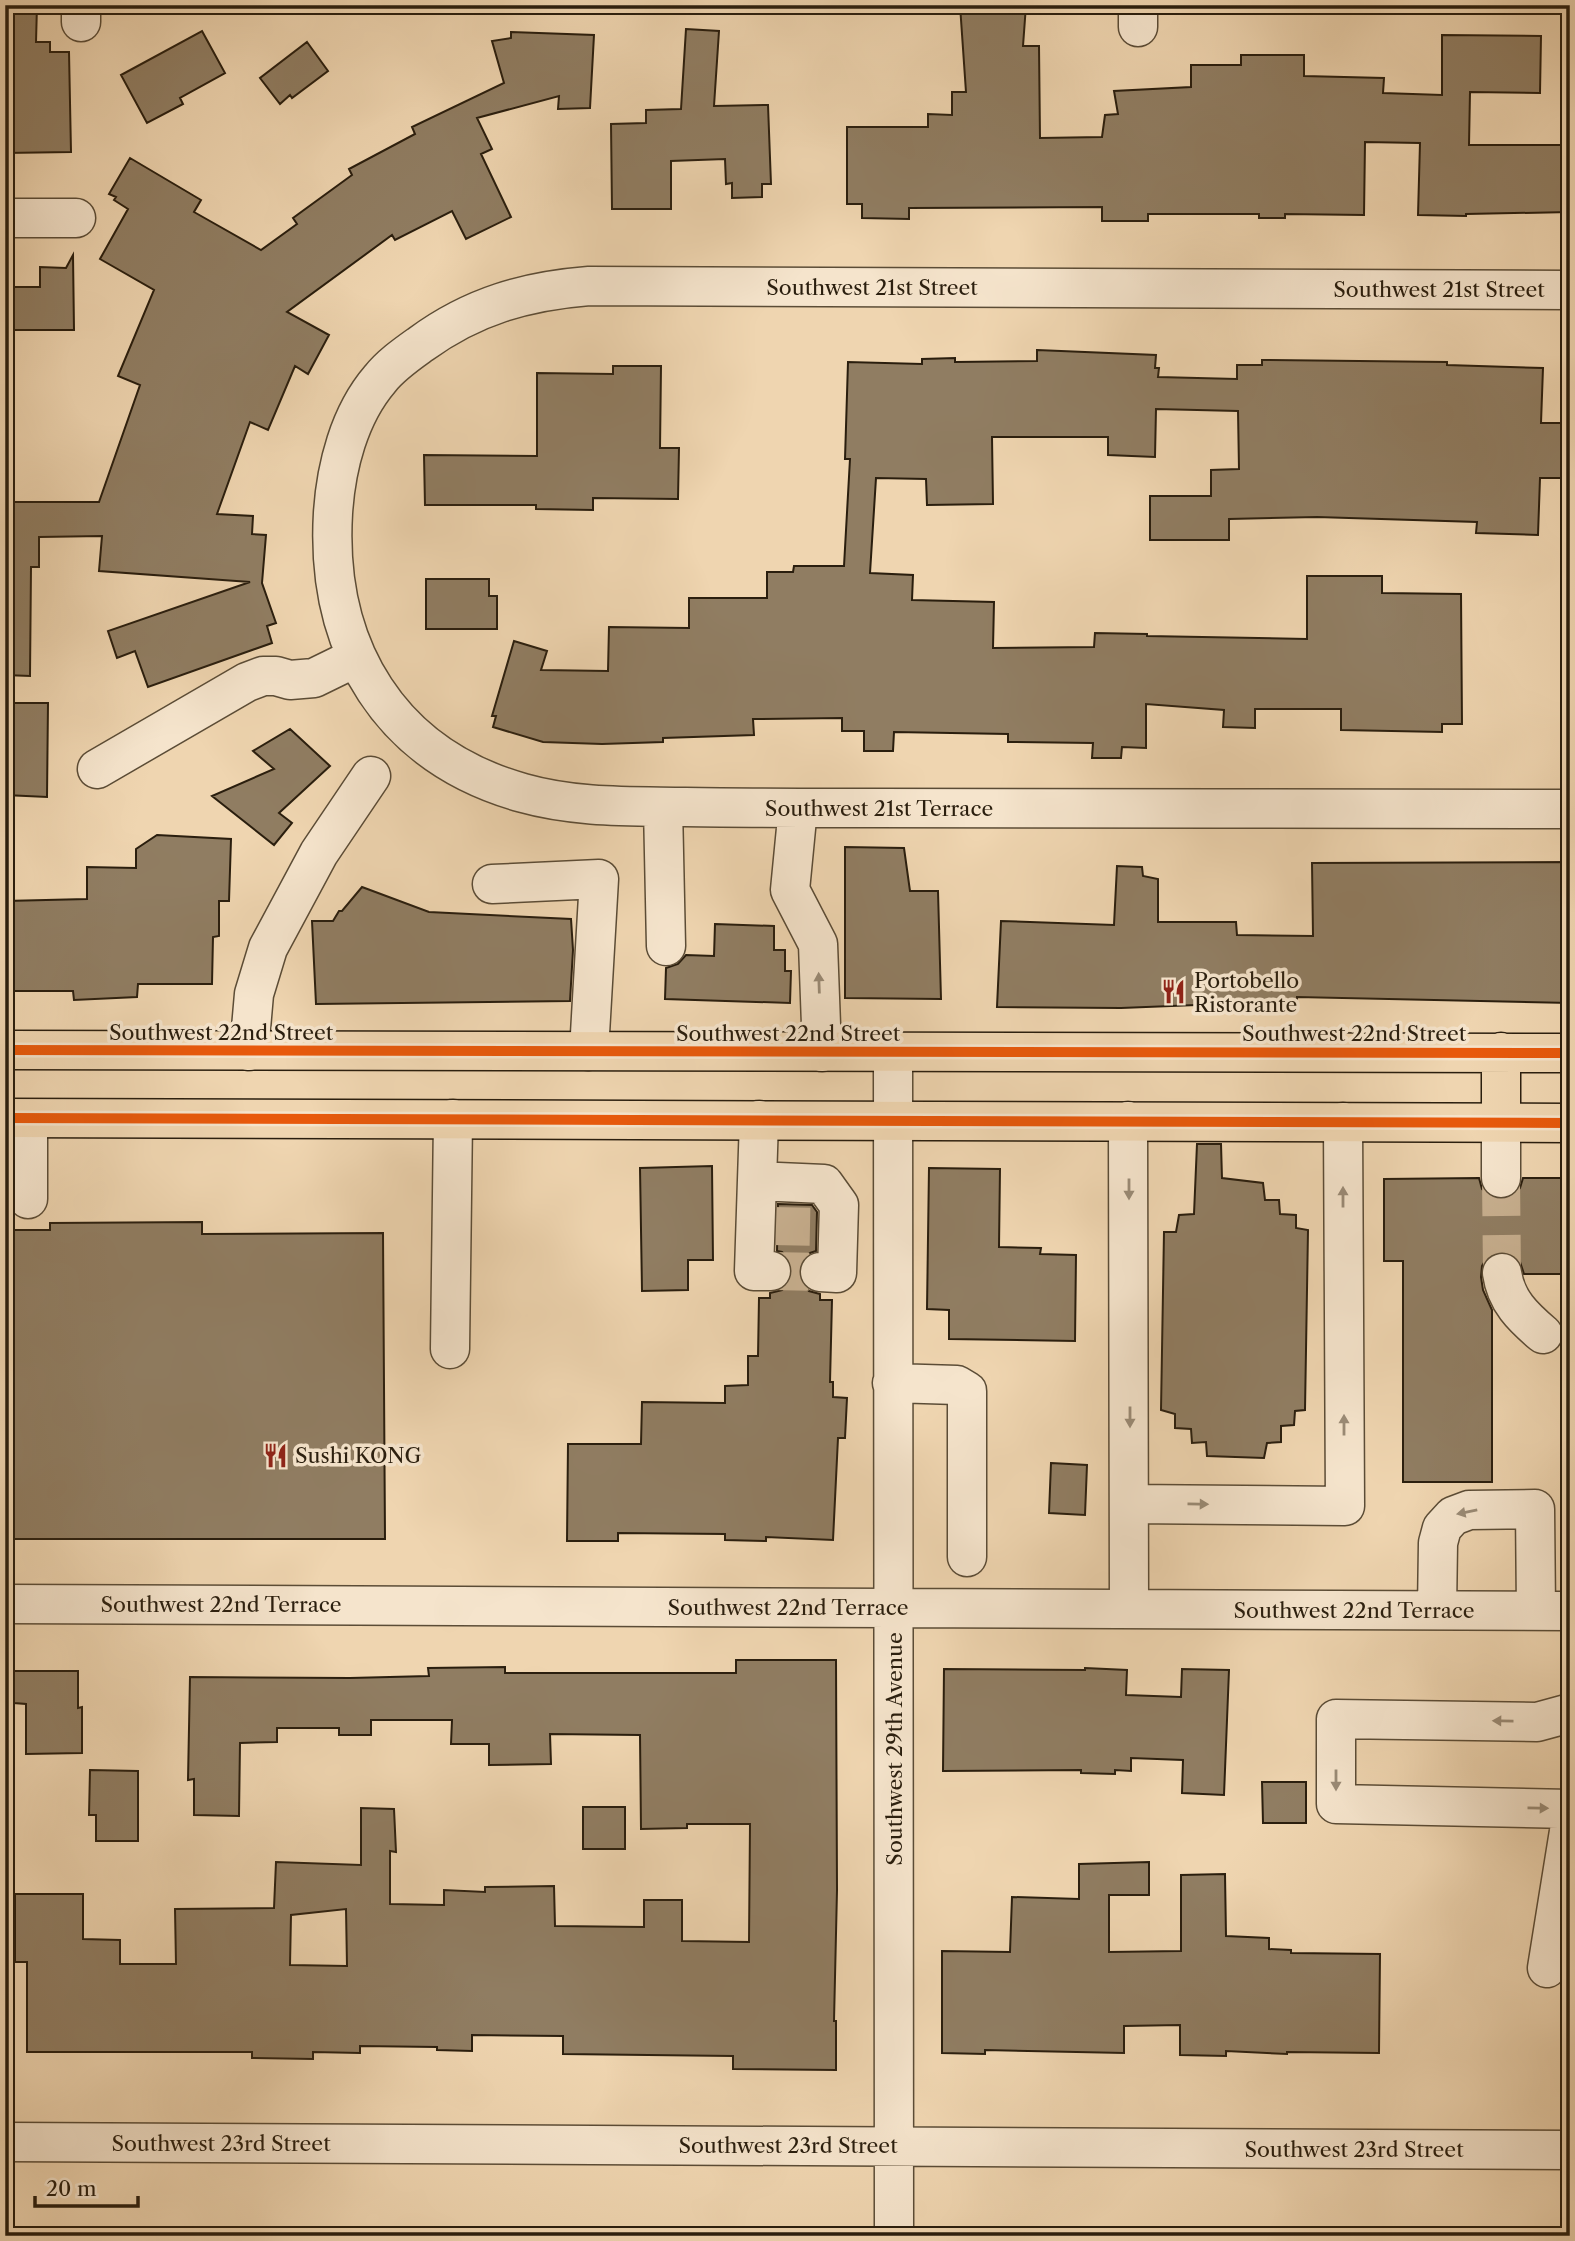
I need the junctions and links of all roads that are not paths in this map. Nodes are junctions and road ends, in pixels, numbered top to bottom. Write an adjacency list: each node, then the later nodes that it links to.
1 (5, 218): 2 (street)
2 (76, 218)
3 (1570, 290): 4 (street, Southwest 21st Street)
4 (331, 548): 5 (street, Southwest 21st Terrace)
5 (357, 657): 6 (street); 8 (street, Southwest 21st Terrace)
6 (97, 769)
7 (371, 776): 14 (street)
8 (663, 807): 9 (street, Southwest 21st Terrace); 12 (street)
9 (797, 808): 10 (street, Southwest 21st Terrace); 16 (street, one-way to 9)
10 (1570, 809)
11 (492, 884): 15 (street)
12 (666, 946)
13 (5, 1050): 14 (main road, Southwest 22nd Street)
14 (249, 1051): 15 (main road, Southwest 22nd Street)
15 (589, 1051): 16 (main road, Southwest 22nd Street)
16 (822, 1052): 17 (main road, Southwest 22nd Street)
17 (893, 1052): 18 (main road, Southwest 22nd Street); 23 (street, Southwest 29th Avenue)
18 (1501, 1052): 19 (main road, Southwest 22nd Street); 26 (main road)
19 (1570, 1053)
20 (17, 1119): 21 (main road); 30 (street)
21 (453, 1119): 22 (main road); 37 (street)
22 (759, 1120): 23 (main road); 29 (street)
23 (893, 1120): 24 (main road); 32 (street, Southwest 29th Avenue)
24 (1128, 1121): 25 (main road); 39 (street, one-way to 39)
25 (1343, 1122): 26 (main road); 39 (street, one-way to 25)
26 (1501, 1122): 27 (main road); 28 (street)
27 (1570, 1123)
28 (1501, 1178)
29 (757, 1181): 31 (street); 33 (street)
30 (28, 1199)
31 (830, 1228): 32 (street); 34 (street)
32 (892, 1229): 38 (street, Southwest 29th Avenue)
33 (771, 1271)
34 (820, 1272)
35 (1502, 1273): 36 (street)
36 (1543, 1334)
37 (450, 1349)
38 (892, 1383): 40 (street); 42 (street, Southwest 29th Avenue)
39 (1130, 1504): 43 (street)
40 (967, 1557)
41 (5, 1604): 42 (street, Southwest 22nd Terrace)
42 (894, 1607): 43 (street, Southwest 22nd Terrace); 51 (street, Southwest 29th Avenue)
43 (1129, 1609): 44 (street, Southwest 22nd Terrace)
44 (1437, 1610): 45 (street, Southwest 22nd Terrace); 45 (street, one-way to 44)
45 (1553, 1611)
46 (1570, 1713): 47 (street, one-way to 47)
47 (1570, 1809)
48 (1570, 1825): 49 (street)
49 (1547, 1968)
50 (5, 2142): 51 (street, Southwest 23rd Street)
51 (894, 2146): 52 (street, Southwest 23rd Street); 53 (street, Southwest 29th Avenue)
52 (1570, 2150)
53 (894, 2236)

